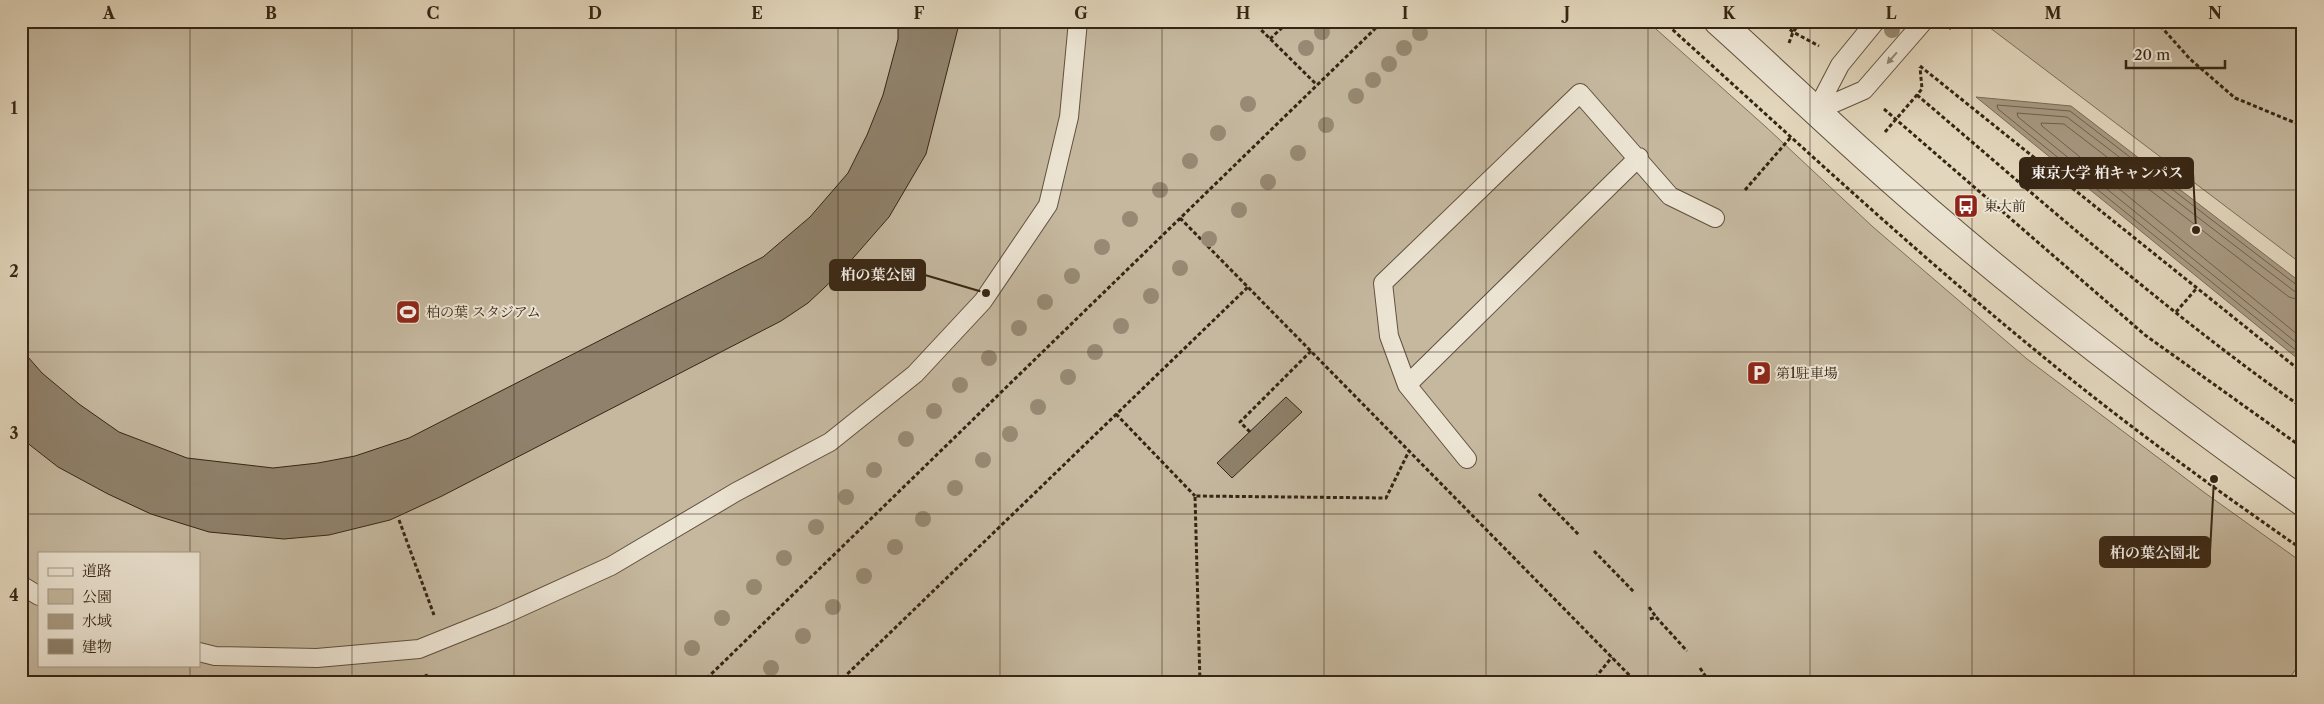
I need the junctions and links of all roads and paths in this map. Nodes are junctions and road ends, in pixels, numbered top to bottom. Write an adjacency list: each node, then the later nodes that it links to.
1 (1078, 21): 57 (lane)
2 (1252, 21): 16 (path)
3 (1288, 21): 16 (path)
4 (1382, 21): 21 (path)
5 (1718, 21): 24 (street)
6 (1780, 21): 13 (path)
7 (1802, 21): 13 (path)
8 (1876, 21): 24 (lane)
9 (1924, 21): 24 (lane, one-way to 24)
10 (1955, 21): 15 (path)
11 (2156, 21): 26 (path)
12 (2286, 21): 14 (path)
13 (1793, 32): 17 (path); 18 (path)
14 (2303, 35)
15 (1944, 36)
16 (1270, 39): 21 (path)
17 (1819, 46)
18 (1787, 48)
19 (1926, 58): 20 (path)
20 (1920, 66): 22 (path); 34 (path)
21 (1317, 85): 31 (path)
22 (1917, 95): 25 (path); 35 (path)
23 (1884, 109): 25 (path)
24 (1816, 111): 47 (street)
25 (1897, 119): 28 (path); 42 (path)
26 (2303, 126)
27 (1790, 136): 30 (path)
28 (1881, 136)
29 (1639, 157): 32 (lane); 38 (lane); 38 (lane)
30 (1745, 190)
31 (1180, 218): 33 (path); 63 (path)
32 (1714, 218)
33 (1248, 287): 36 (path); 40 (path)
34 (2196, 289): 35 (path); 37 (path)
35 (2176, 312): 39 (path)
36 (1311, 351): 41 (path); 43 (path)
37 (2303, 373)
38 (1407, 386): 44 (lane)
39 (2303, 408)
40 (1116, 414): 46 (path); 64 (path)
41 (1250, 432)
42 (2303, 448)
43 (1409, 451): 46 (path); 60 (path)
44 (1467, 459)
45 (1539, 494): 49 (path)
46 (1194, 496): 65 (path)
47 (2303, 502)
48 (399, 520): 57 (path)
49 (1579, 535)
50 (1594, 551): 52 (path)
51 (21, 585): 53 (lane)
52 (1634, 592)
53 (38, 595)
54 (1649, 607): 55 (path)
55 (1656, 617): 56 (path); 58 (path)
56 (1650, 619)
57 (442, 640): 59 (lane)
58 (1687, 651)
59 (200, 652)
60 (1612, 657): 62 (path); 66 (path)
61 (1700, 668): 67 (path)
62 (1635, 682)
63 (702, 683)
64 (838, 683)
65 (1200, 683)
66 (1591, 683)
67 (1710, 683)

